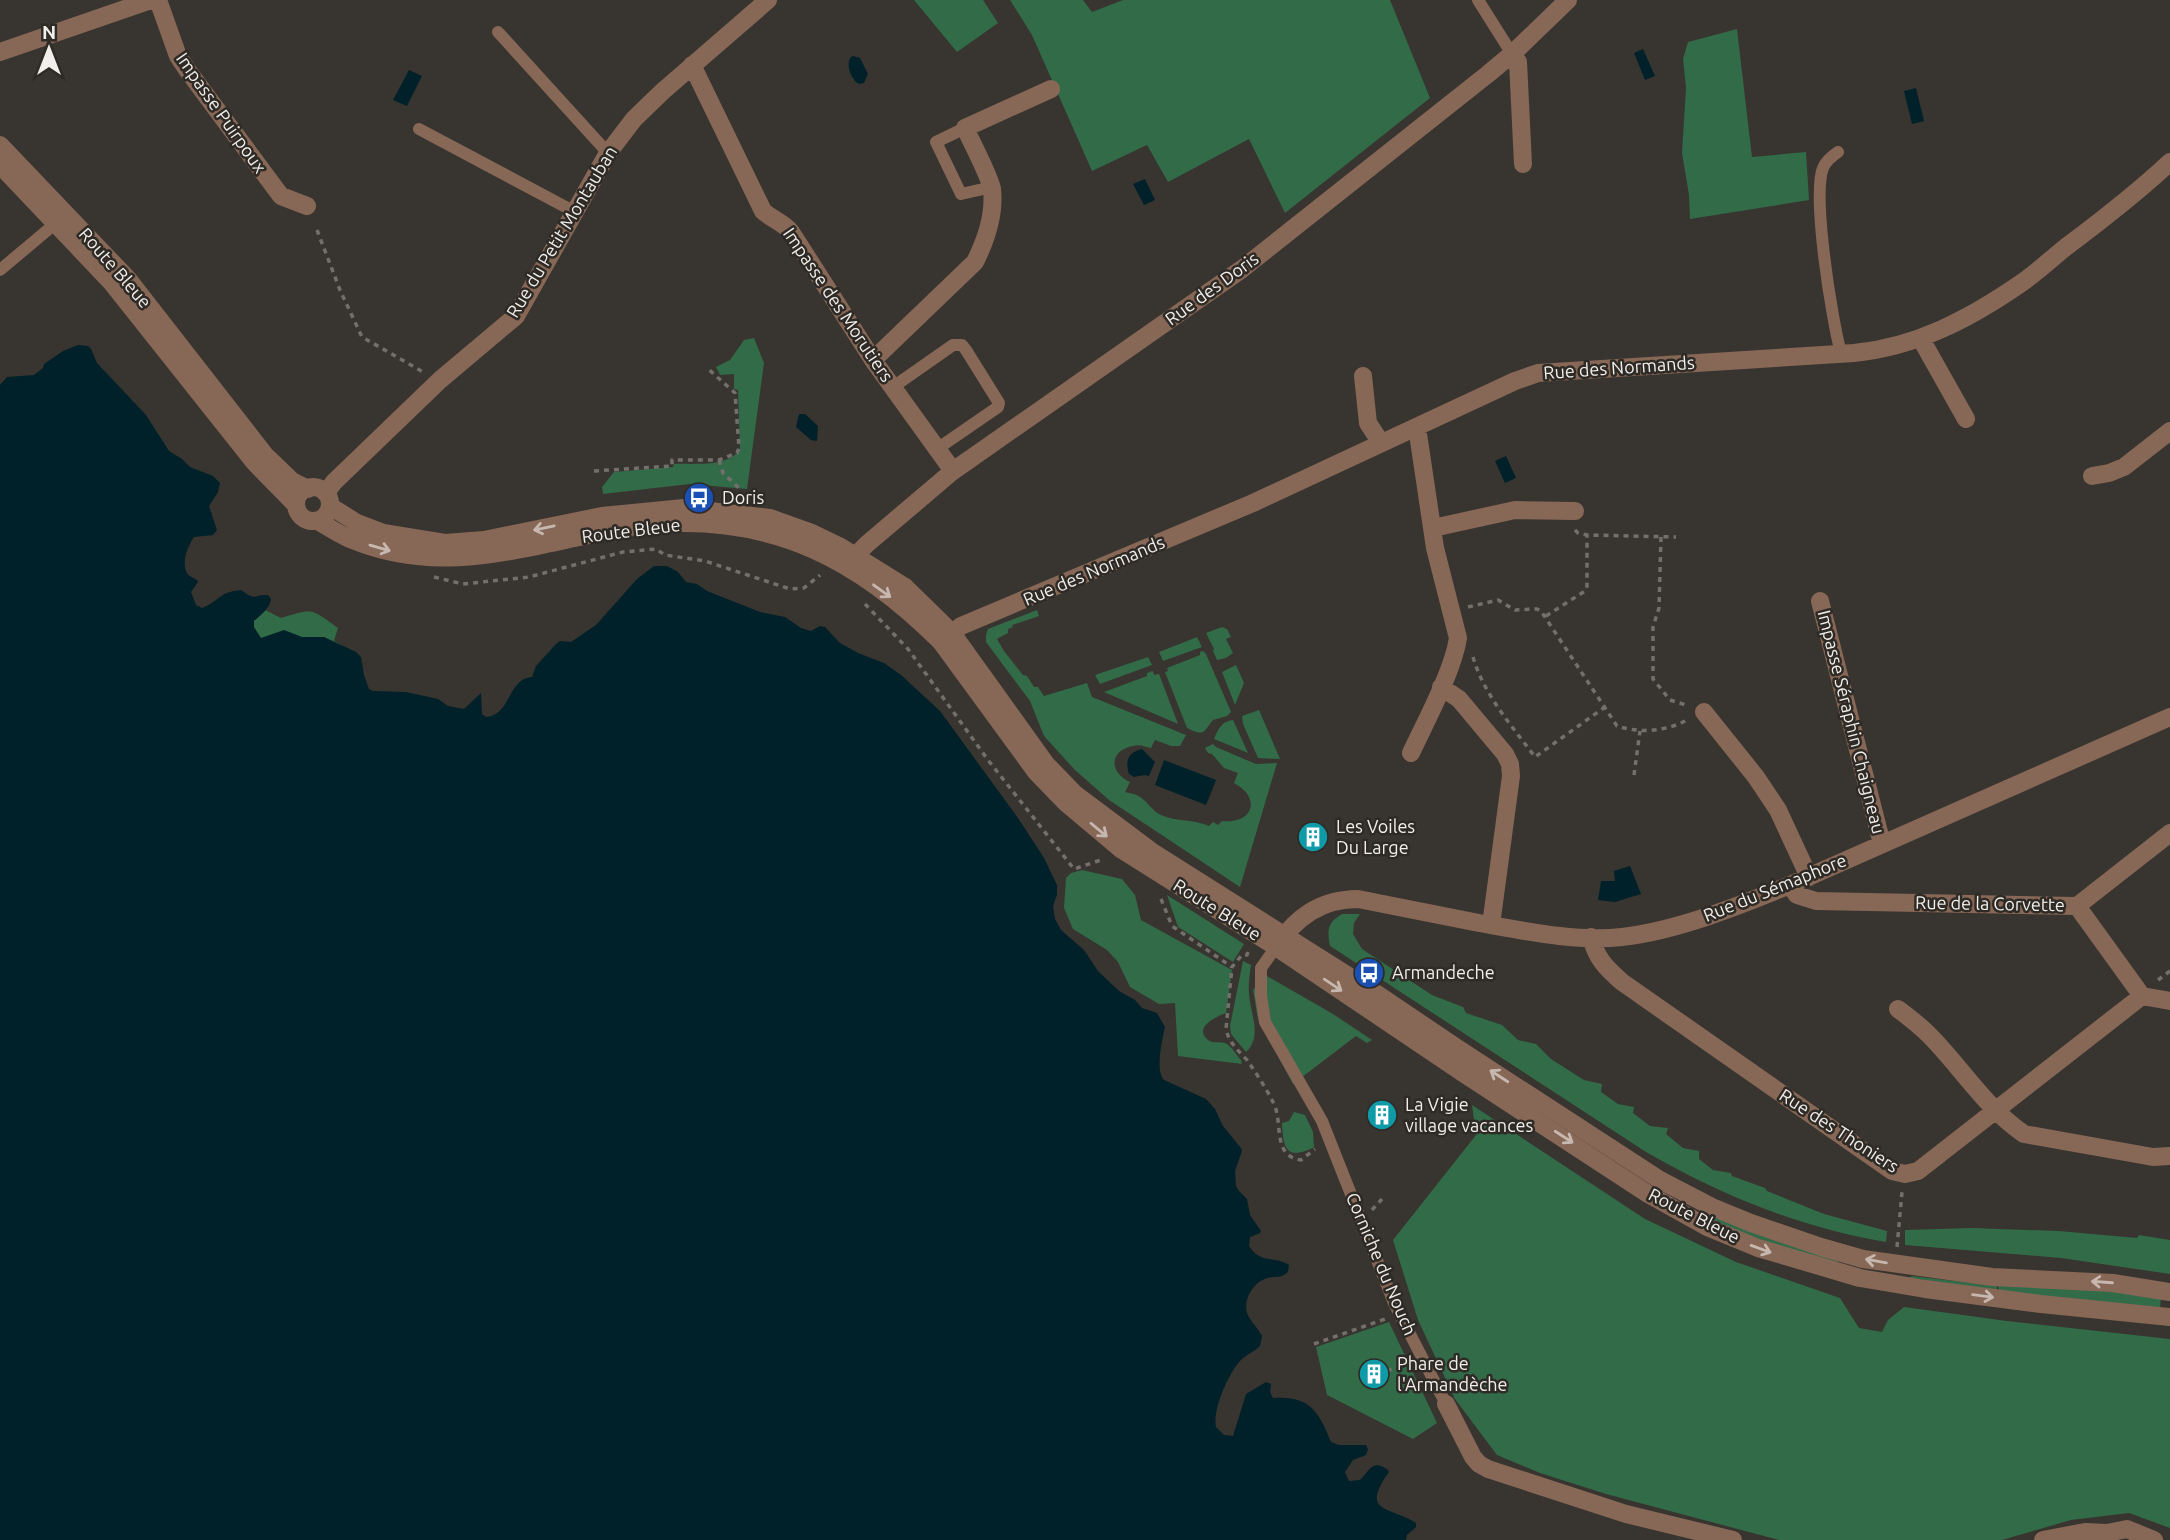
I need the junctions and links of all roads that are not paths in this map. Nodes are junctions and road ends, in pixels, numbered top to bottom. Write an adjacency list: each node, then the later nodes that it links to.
1 (151, 0): 7 (street)
2 (158, 0): 20 (street, Impasse Puirpoux)
3 (768, 0): 9 (street, Rue du Petit Montauban)
4 (1478, 0): 8 (lane)
5 (1568, 0): 8 (street, Rue des Doris)
6 (498, 32): 15 (lane)
7 (0, 51)
8 (1512, 54): 17 (street); 34 (street, Rue des Doris)
9 (692, 65): 15 (street, Rue du Petit Montauban); 26 (street, Impasse des Morutiers)
10 (1051, 89): 11 (street)
11 (965, 128): 19 (street); 19 (lane)
12 (419, 129): 21 (lane)
13 (0, 145): 36 (street, Route Bleue)
14 (1838, 152): 25 (lane)
15 (608, 153): 21 (street, Rue du Petit Montauban)
16 (2170, 162): 24 (street, Rue des Normands)
17 (1523, 164)
18 (0, 165): 22 (street, Route Bleue)
19 (992, 187): 26 (street)
20 (307, 206)
21 (575, 212): 37 (street, Rue du Petit Montauban)
22 (56, 223): 23 (lane); 38 (street, Route Bleue)
23 (0, 270)
24 (1921, 339): 25 (street, Rue des Normands); 29 (street)
25 (1841, 353): 30 (street, Rue des Normands)
26 (873, 360): 28 (street, Impasse des Morutiers)
27 (1363, 376): 32 (street)
28 (893, 387): 33 (street, Impasse des Morutiers); 33 (lane)
29 (1966, 419)
30 (1417, 427): 32 (street, Rue des Normands); 41 (street)
31 (2170, 431): 35 (street)
32 (1381, 443): 44 (street, Rue des Normands)
33 (937, 449): 34 (street, Impasse des Morutiers)
34 (953, 471): 42 (street, Rue des Doris)
35 (2092, 476)
36 (308, 489): 37 (street); 38 (street)
37 (328, 500): 40 (street); 42 (street, Route Bleue, one-way to 37)
38 (296, 505): 40 (street)
39 (1572, 511): 41 (street)
40 (318, 521): 42 (street, Route Bleue, one-way to 42)
41 (1433, 528): 45 (street)
42 (852, 562): 44 (street, Route Bleue)
43 (1820, 601): 50 (street, Impasse Séraphin Chaigneau)
44 (946, 637): 56 (street, Route Bleue)
45 (1441, 687): 48 (street); 54 (street)
46 (1704, 712): 51 (street)
47 (2170, 717): 50 (street, Rue du Sémaphore)
48 (1411, 753)
49 (2170, 832): 53 (street, Rue de la Corvette)
50 (1882, 844): 51 (street, Rue du Sémaphore)
51 (1809, 877): 52 (street, Rue du Sémaphore)
52 (1790, 885): 53 (street, Rue de la Corvette); 55 (street, Rue du Sémaphore)
53 (2077, 906): 57 (street)
54 (1491, 925): 55 (street, Rue du Sémaphore); 56 (street, Rue du Sémaphore)
55 (1591, 937): 60 (street, Rue des Thoniers)
56 (1280, 941): 62 (street, Route Bleue, one-way to 56); 63 (street, Route Bleue, one-way to 63); 64 (lane, Corniche du Nouch)
57 (2147, 991): 58 (street); 60 (street, Rue des Thoniers)
58 (2170, 1001)
59 (1898, 1009): 60 (street)
60 (1996, 1109): 61 (street)
61 (2170, 1156)
62 (2170, 1292)
63 (2170, 1317)
64 (1446, 1404): 65 (street, Corniche du Nouch)
65 (1733, 1540)
66 (2043, 1540): 67 (street)
67 (2154, 1540)

